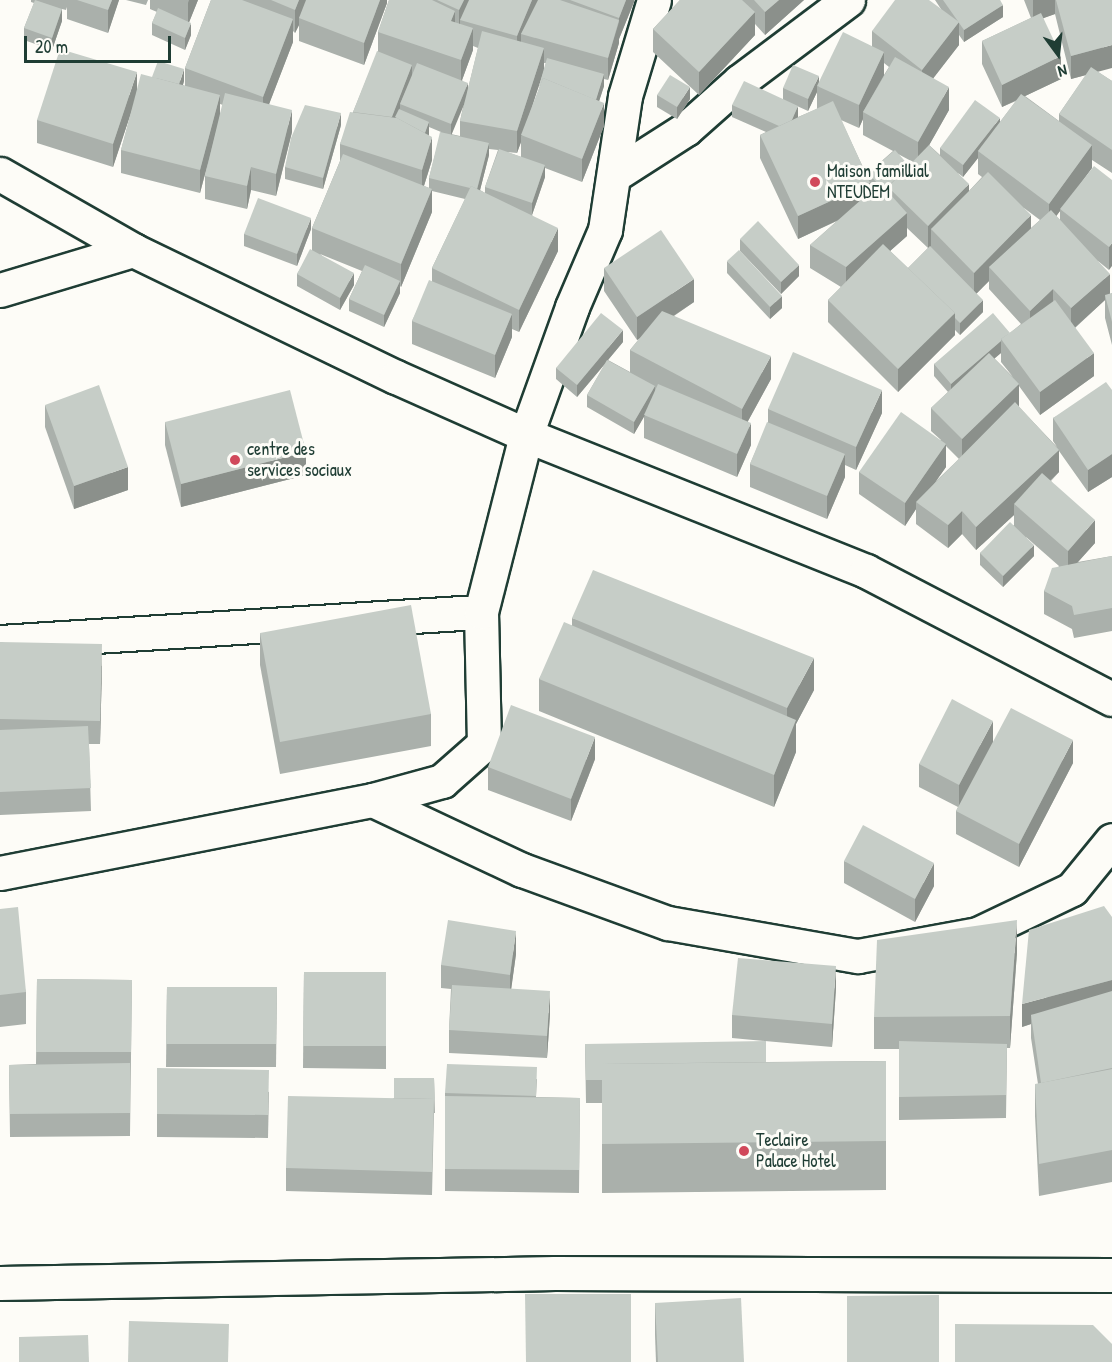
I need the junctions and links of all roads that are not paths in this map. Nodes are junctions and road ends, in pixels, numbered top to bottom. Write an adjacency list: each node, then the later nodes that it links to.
1 (654, 0): 4 (street)
2 (848, 0): 4 (street)
3 (0, 174): 5 (street)
4 (614, 175): 7 (street)
5 (133, 250): 6 (street); 7 (street)
6 (0, 290)
7 (526, 435): 8 (street); 10 (street)
8 (481, 612): 9 (street); 11 (street)
9 (0, 642)
10 (1112, 699)
11 (373, 800): 12 (street); 13 (street)
12 (1112, 840)
13 (0, 873)
14 (1112, 1275): 15 (street)
15 (0, 1282)

